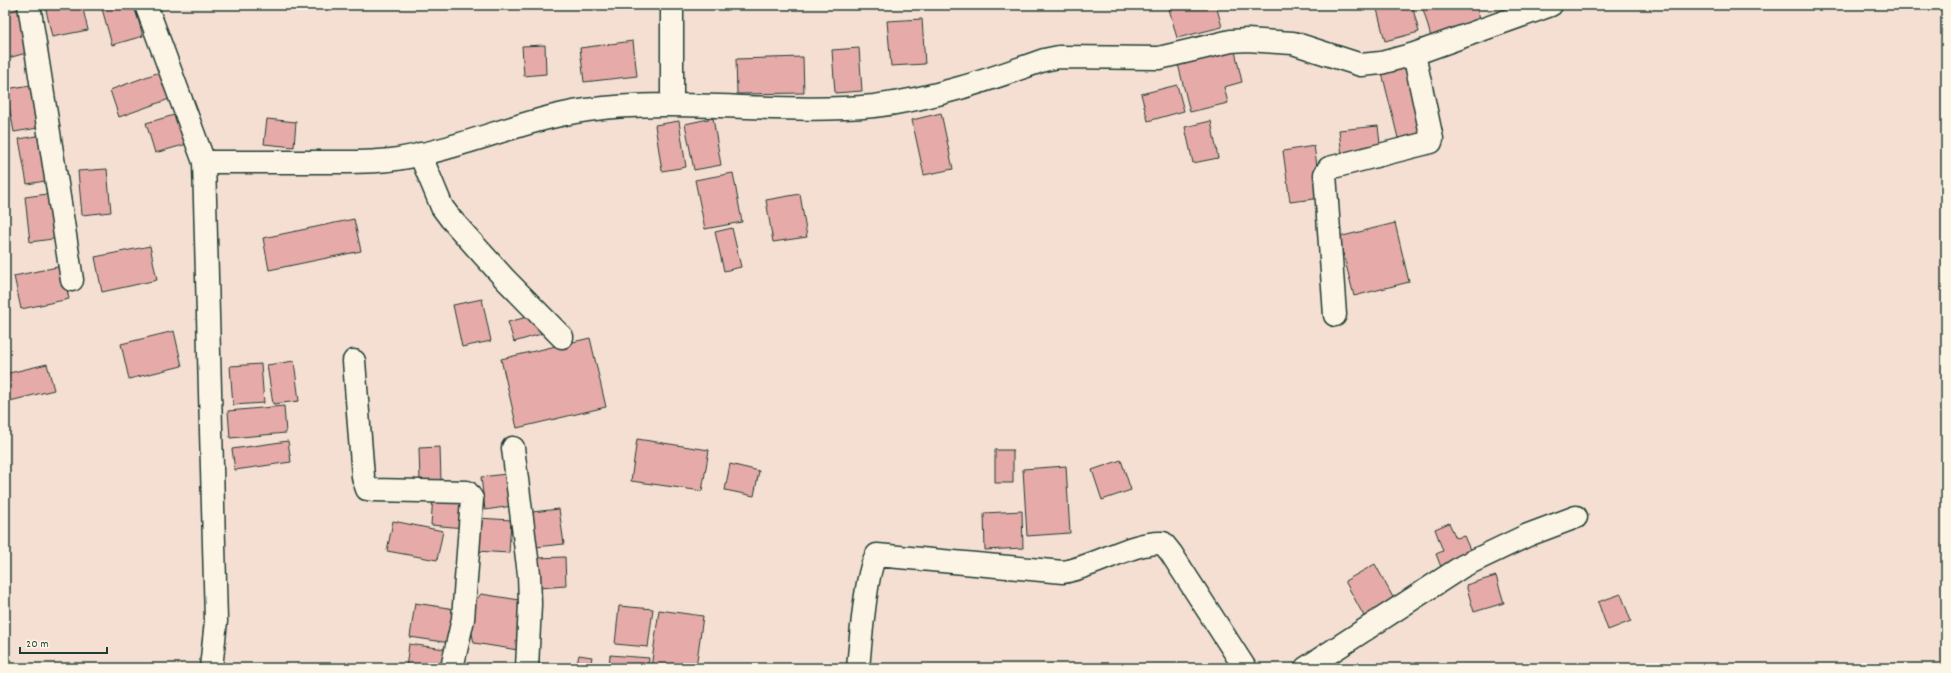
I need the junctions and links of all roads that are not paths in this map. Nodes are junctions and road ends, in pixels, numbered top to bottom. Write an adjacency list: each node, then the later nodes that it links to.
1 (29, 5): 9 (street)
2 (146, 5): 8 (street)
3 (672, 5): 6 (street)
4 (1551, 5): 5 (street)
5 (1414, 54): 6 (street); 10 (street)
6 (672, 105): 7 (street)
7 (420, 154): 8 (street); 11 (street)
8 (204, 162): 15 (street)
9 (72, 280)
10 (1335, 315)
11 (562, 337)
12 (354, 362): 16 (street)
13 (513, 448): 17 (street)
14 (1576, 518): 20 (street)
15 (211, 668)
16 (452, 668)
17 (527, 668)
18 (858, 668): 19 (street)
19 (1245, 668)
20 (1306, 668)

